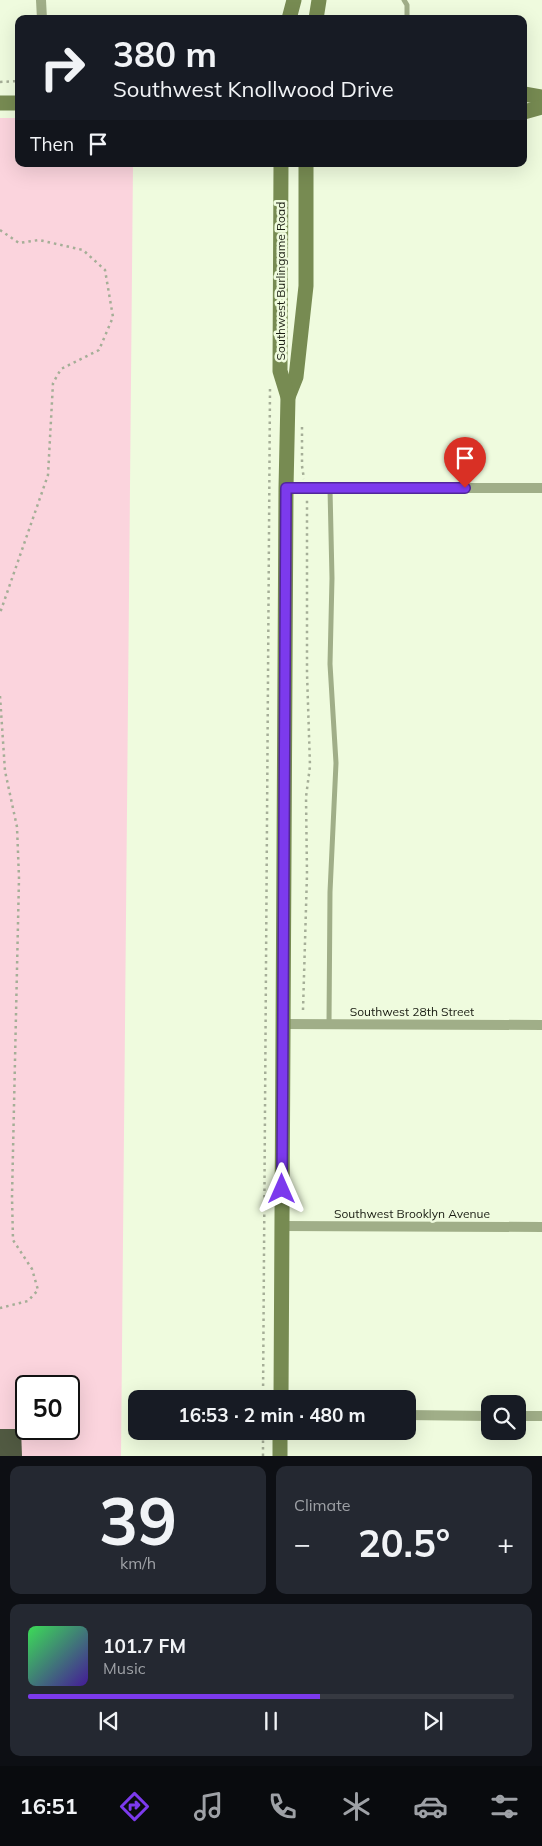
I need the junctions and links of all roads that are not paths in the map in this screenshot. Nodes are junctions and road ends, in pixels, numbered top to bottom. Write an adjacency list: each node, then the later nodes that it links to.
1 (41, 0): 5 (street)
2 (294, 0): 6 (main road)
3 (319, 0): 7 (main road)
4 (404, 0): 8 (lane)
5 (42, 15)
6 (290, 15)
7 (317, 15)
8 (407, 15)
9 (527, 94): 10 (main road)
10 (542, 97)
11 (0, 103): 12 (main road)
12 (15, 103)
13 (542, 107): 14 (main road)
14 (527, 111)
15 (281, 167): 17 (main road, Southwest Burlingame Road)
16 (306, 167): 17 (main road, Southwest Burlingame Road)
17 (288, 396): 18 (main road, Southwest Burlingame Road)
18 (286, 488): 20 (street); 21 (main road, Southwest Burlingame Road)
19 (542, 488): 20 (street)
20 (330, 489): 22 (lane)
21 (283, 1024): 22 (street, Southwest 28th Street); 24 (main road, Southwest Burlingame Road)
22 (329, 1024): 23 (street, Southwest 28th Street)
23 (542, 1025)
24 (282, 1226): 25 (street, Southwest Brooklyn Avenue); 26 (main road, Southwest Burlingame Road)
25 (542, 1227)
26 (281, 1390)
27 (416, 1415): 28 (street)
28 (481, 1416)
29 (526, 1416): 30 (street)
30 (542, 1416)
31 (280, 1440): 32 (main road)
32 (280, 1456)

